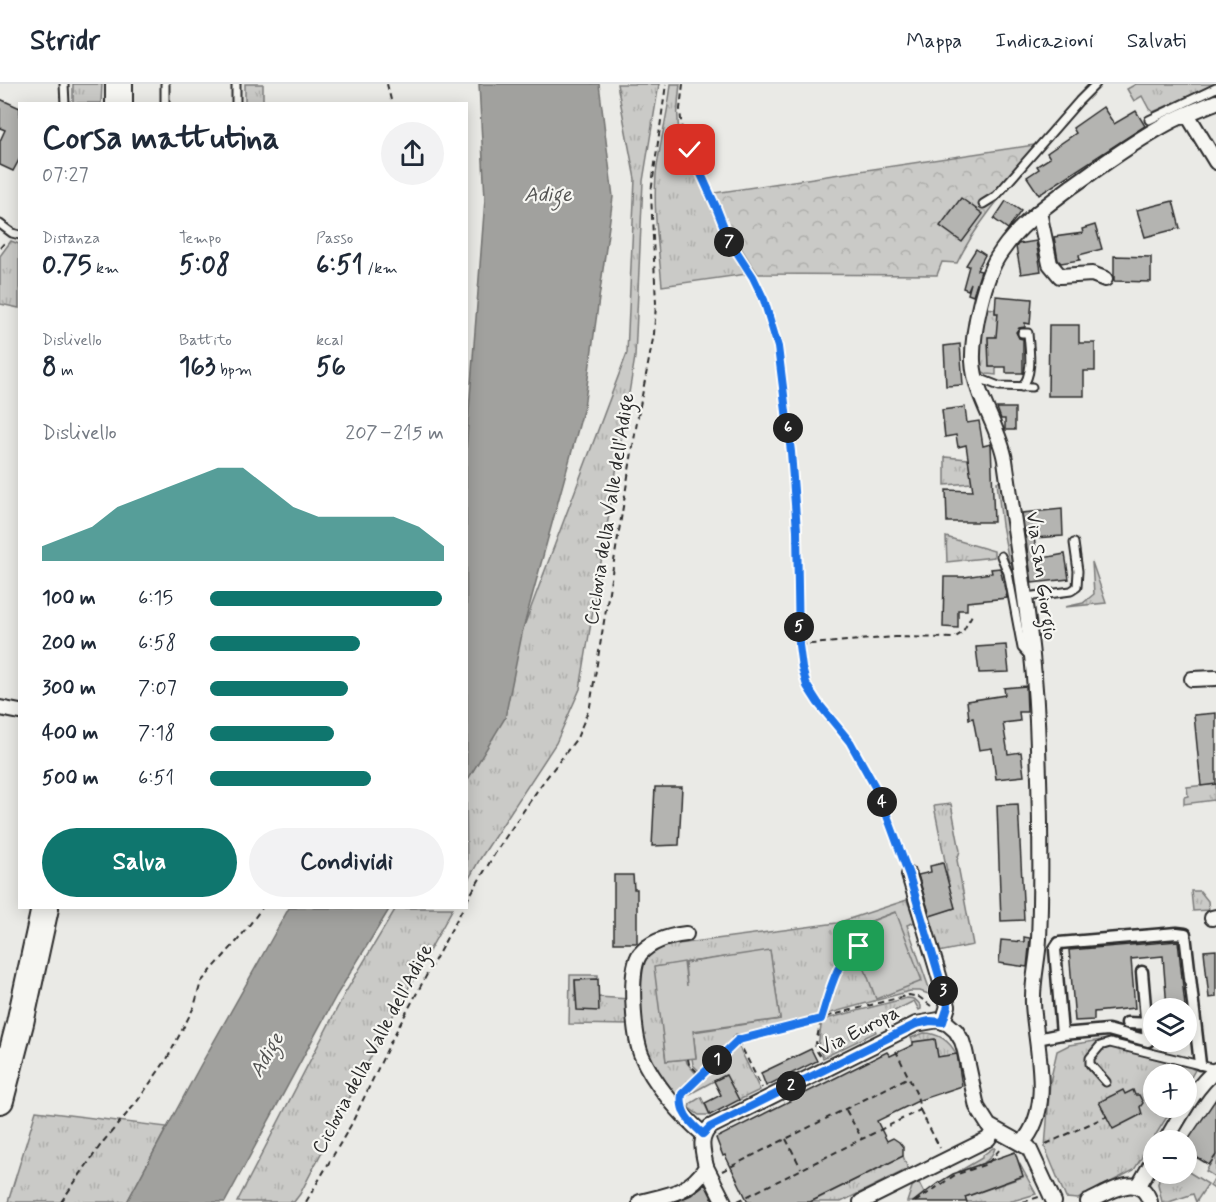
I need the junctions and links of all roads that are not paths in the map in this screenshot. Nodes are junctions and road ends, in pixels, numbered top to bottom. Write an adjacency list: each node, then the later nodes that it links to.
1 (64, 84): 8 (lane)
2 (119, 84): 9 (highway)
3 (136, 84): 10 (highway)
4 (165, 84): 11 (lane)
5 (236, 84): 12 (lane)
6 (1096, 84): 17 (lane)
7 (1216, 88): 15 (lane)
8 (65, 102)
9 (119, 102)
10 (136, 102)
11 (165, 102)
12 (236, 102)
13 (1216, 102): 14 (street, Via San Giorgio)
14 (1187, 114): 16 (street); 18 (street, Via San Giorgio)
15 (1149, 120)
16 (1216, 162)
17 (982, 204)
18 (1039, 212): 21 (street); 23 (street, Via San Giorgio)
19 (0, 224): 20 (lane)
20 (18, 234)
21 (1105, 279)
22 (1022, 333): 24 (lane)
23 (976, 377): 24 (lane); 28 (street, Via San Giorgio)
24 (1022, 387): 25 (lane)
25 (1032, 387)
26 (1074, 543): 28 (lane)
27 (1001, 556): 29 (lane)
28 (1026, 597): 29 (street, Via San Giorgio)
29 (1032, 658): 45 (street, Via San Giorgio)
30 (1216, 678): 31 (street)
31 (1192, 680)
32 (0, 708): 33 (street)
33 (18, 712)
34 (909, 875): 40 (street)
35 (28, 909): 43 (highway)
36 (45, 909): 50 (highway)
37 (686, 934): 53 (street)
38 (1143, 972): 39 (street)
39 (1147, 998)
40 (941, 1021): 51 (street); 53 (street, Via Europa)
41 (1127, 1023): 42 (street)
42 (1143, 1023)
43 (0, 1032)
44 (1062, 1034): 45 (street); 46 (street); 47 (street)
45 (1037, 1039): 54 (street, Via San Giorgio)
46 (1143, 1040)
47 (1200, 1064): 48 (lane); 49 (lane)
48 (1216, 1070): 52 (street)
49 (1106, 1082)
50 (0, 1100)
51 (994, 1130): 54 (street); 61 (street)
52 (1172, 1130)
53 (703, 1134): 55 (street)
54 (1022, 1143): 58 (street)
55 (709, 1171): 59 (street); 60 (street)
56 (1143, 1178): 57 (street)
57 (1138, 1187): 62 (street); 63 (street)
58 (1048, 1199)
59 (640, 1202)
60 (724, 1202)
61 (861, 1202)
62 (1088, 1202)
63 (1150, 1202)

